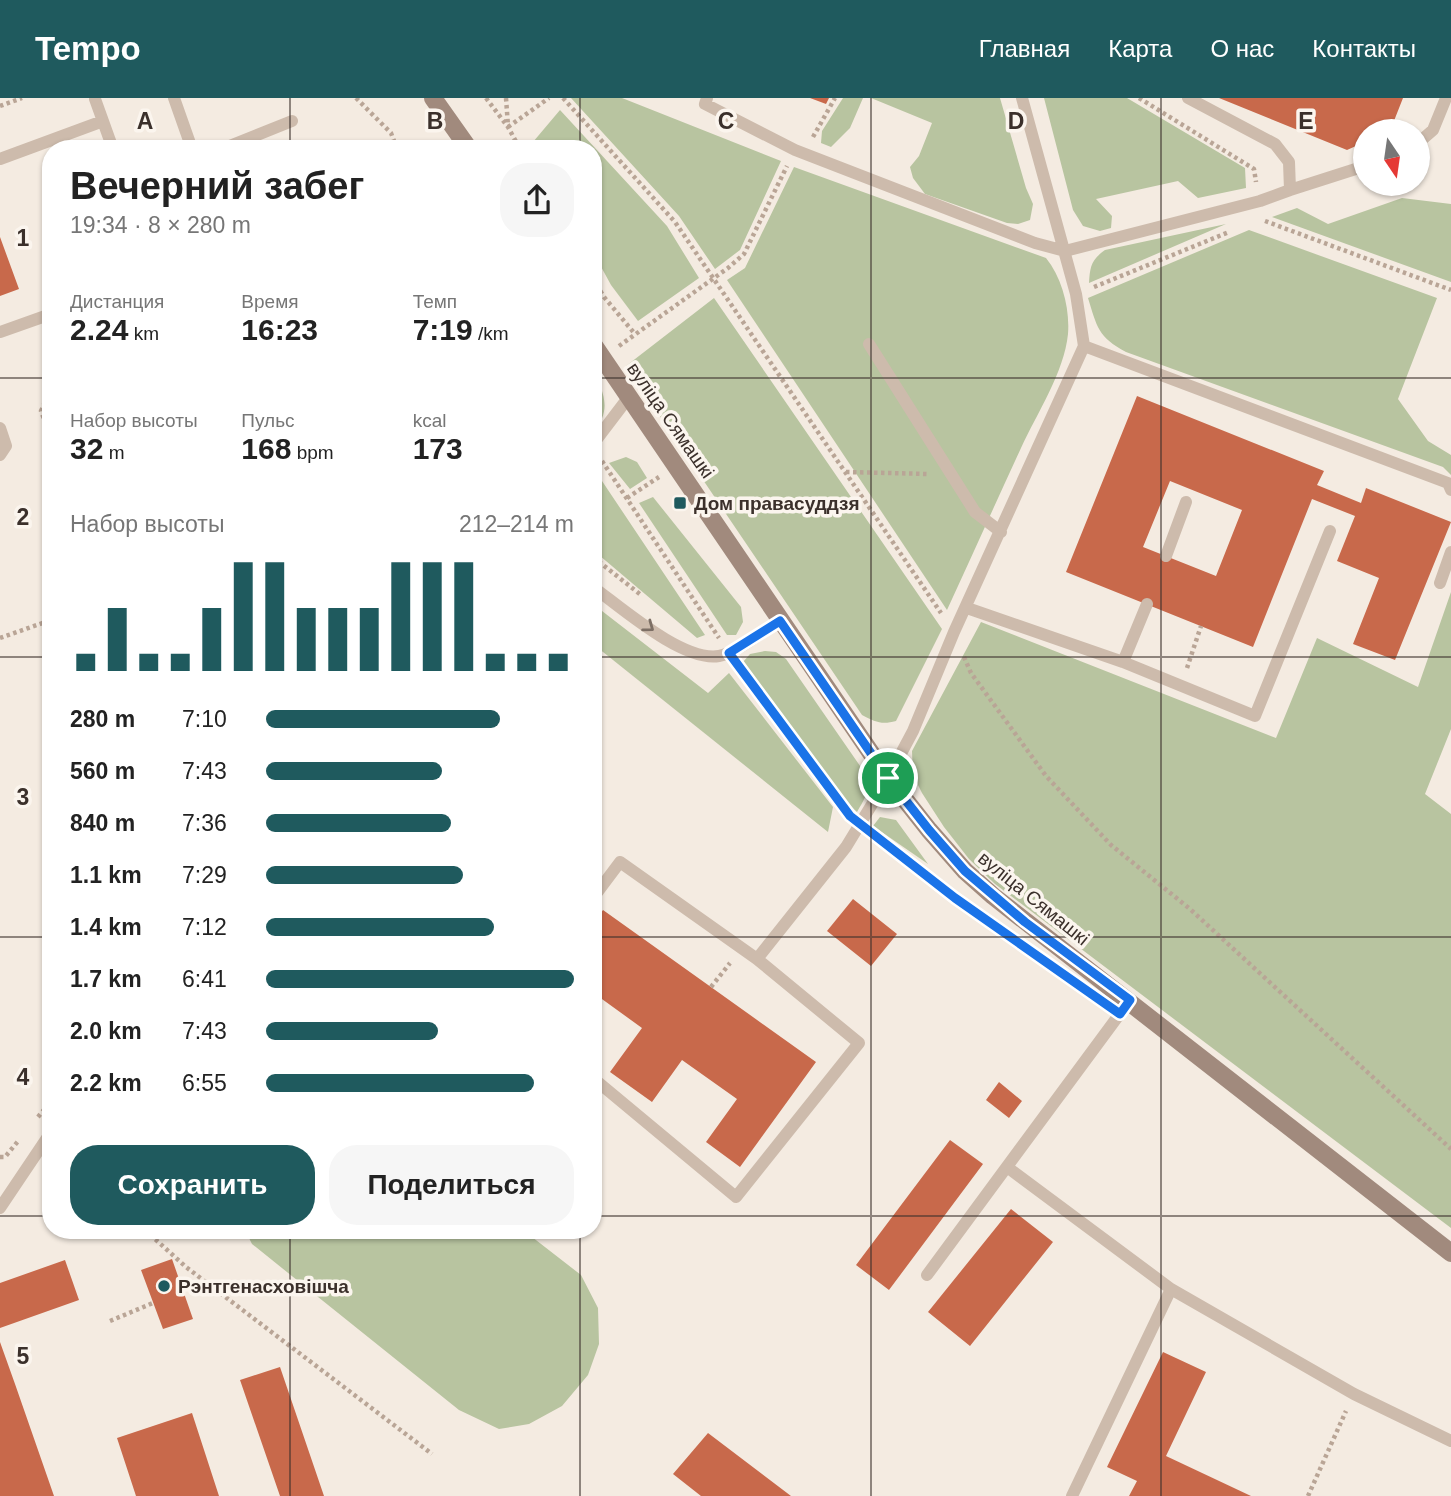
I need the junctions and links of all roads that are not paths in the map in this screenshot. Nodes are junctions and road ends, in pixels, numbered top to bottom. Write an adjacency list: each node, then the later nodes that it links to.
1 (96, 98): 8 (lane)
2 (174, 98): 13 (lane)
3 (433, 98): 15 (street)
4 (707, 98): 20 (lane)
5 (1023, 98): 20 (lane)
6 (1188, 98): 19 (lane)
7 (1446, 98): 10 (lane)
8 (103, 121): 11 (lane); 12 (lane)
9 (292, 121): 14 (lane)
10 (1430, 133)
11 (62, 140)
12 (110, 140)
13 (189, 140)
14 (244, 140)
15 (463, 140)
16 (42, 147): 17 (lane)
17 (0, 159)
18 (1353, 170): 19 (lane)
19 (1290, 190): 20 (lane)
20 (1065, 251): 24 (lane)
21 (42, 317): 22 (lane)
22 (0, 332)
23 (869, 344): 33 (lane)
24 (1084, 346): 30 (lane); 33 (lane)
25 (602, 358): 26 (street, вуліца Сямашкі)
26 (628, 398): 28 (lane); 40 (street, вуліца Сямашкі)
27 (0, 428): 29 (lane)
28 (602, 432)
29 (0, 456)
30 (1451, 491)
31 (1186, 502): 35 (lane)
32 (1330, 531): 41 (lane)
33 (1001, 533): 39 (lane)
34 (1451, 552): 36 (lane)
35 (1166, 556)
36 (1440, 583)
37 (602, 593): 40 (lane, one-way to 40)
38 (1147, 604): 41 (lane)
39 (967, 608): 41 (lane); 42 (lane)
40 (780, 621): 42 (street, вуліца Сямашкі)
41 (1123, 662)
42 (888, 778): 44 (lane); 45 (street, вуліца Сямашкі)
43 (602, 886): 44 (lane)
44 (757, 959): 46 (lane)
45 (1130, 1000): 48 (lane); 50 (street, вуліца Сямашкі)
46 (602, 1085)
47 (42, 1145): 49 (lane)
48 (1007, 1167): 51 (lane); 52 (lane)
49 (0, 1208)
50 (1451, 1253)
51 (928, 1275)
52 (1171, 1289): 53 (lane); 54 (lane)
53 (1451, 1441)
54 (1072, 1496)

